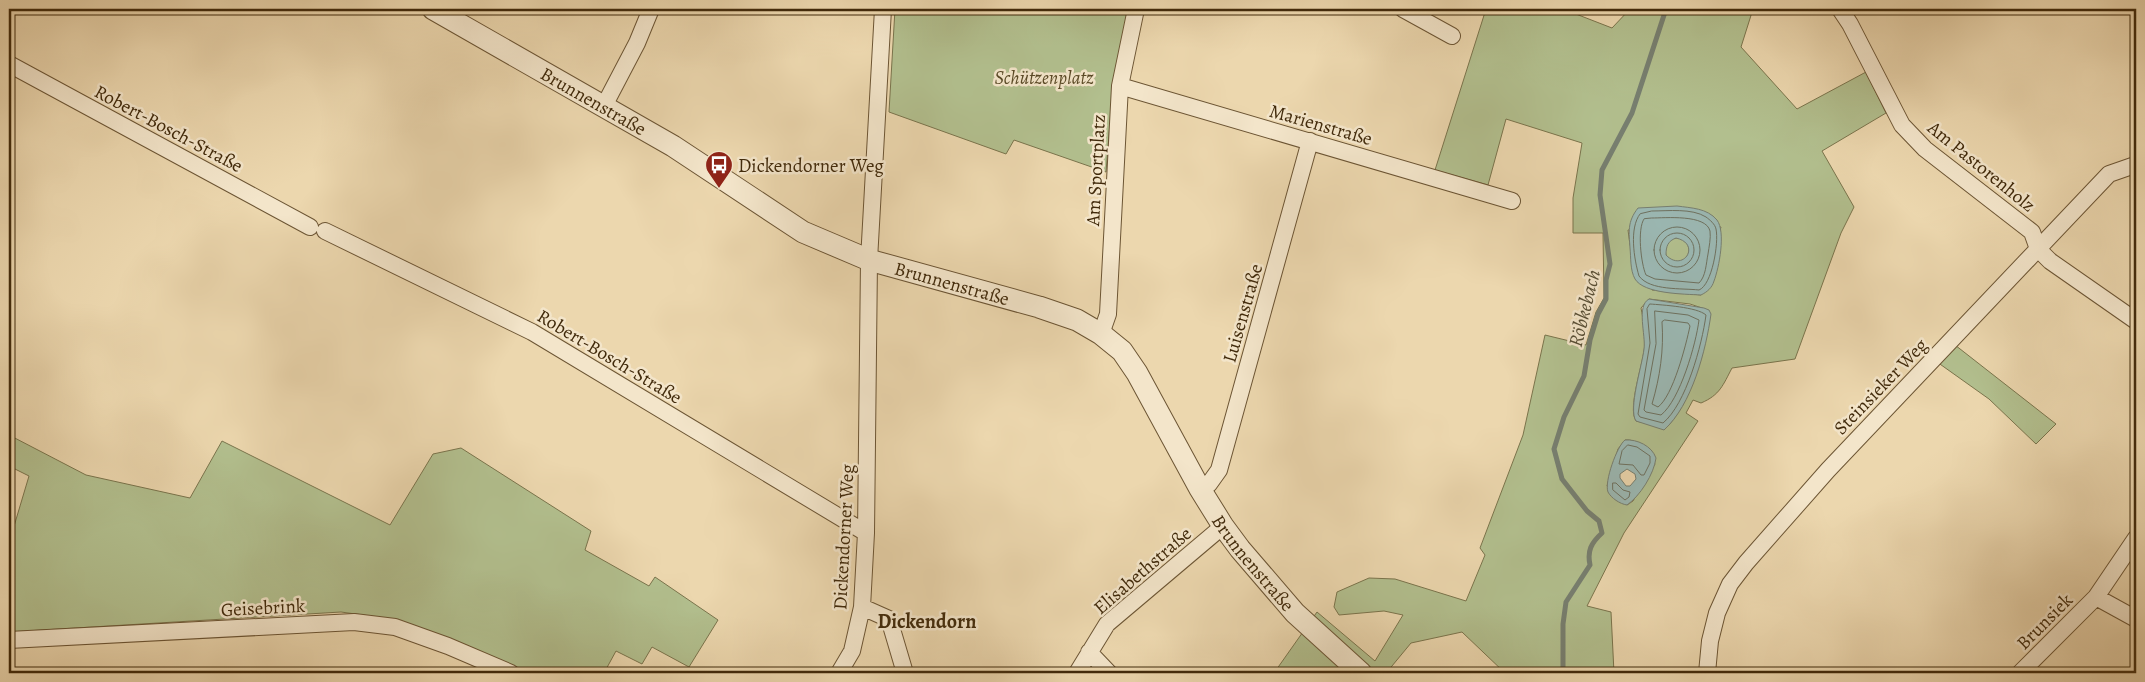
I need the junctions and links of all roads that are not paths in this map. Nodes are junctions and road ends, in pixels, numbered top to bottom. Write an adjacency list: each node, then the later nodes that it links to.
1 (433, 9): 10 (street, Brunnenstraße)
2 (651, 9): 10 (street)
3 (883, 9): 15 (street, Dickendorner Weg)
4 (1136, 9): 9 (street, Am Sportplatz)
5 (1404, 9): 7 (street)
6 (1840, 9): 14 (street, Am Pastorenholz)
7 (1452, 36)
8 (9, 64): 20 (street, Robert-Bosch-Straße)
9 (1120, 86): 11 (street, Marienstraße); 17 (street, Am Sportplatz)
10 (604, 106): 15 (street, Brunnenstraße)
11 (1310, 142): 13 (street, Marienstraße); 18 (street, Luisenstraße)
12 (2136, 167): 14 (street, Steinsieker Weg)
13 (1512, 201)
14 (2038, 249): 16 (street, Am Pastorenholz); 33 (street, Steinsieker Weg)
15 (868, 260): 17 (street, Brunnenstraße); 20 (street, Dickendorner Weg)
16 (2136, 322)
17 (1101, 334): 18 (street, Brunnenstraße)
18 (1200, 489): 19 (street, Brunnenstraße)
19 (1223, 526): 26 (street, Elisabethstraße); 32 (street, Brunnenstraße)
20 (866, 533): 23 (street, Dickendorner Weg)
21 (2136, 538): 22 (street, Brunsiek)
22 (2096, 597): 24 (street, Brunsiek); 34 (street, Brunsiek)
23 (862, 607): 28 (street, Dickendorner Weg); 29 (street)
24 (2136, 619)
25 (9, 640): 27 (street, Geisebrink)
26 (1089, 652): 30 (street, Elisabethstraße); 31 (street)
27 (511, 673)
28 (839, 673)
29 (905, 673)
30 (1077, 673)
31 (1109, 673)
32 (1361, 673)
33 (1707, 673)
34 (2020, 673)

